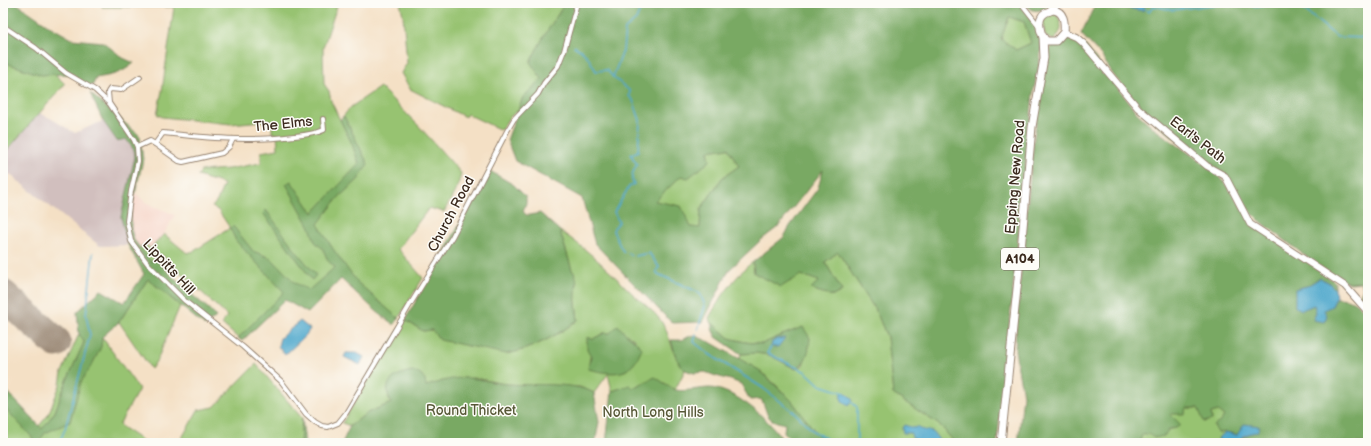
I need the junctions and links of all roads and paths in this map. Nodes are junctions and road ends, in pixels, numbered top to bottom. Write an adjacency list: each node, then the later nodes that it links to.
1 (577, 3): 22 (street, Church Road)
2 (1021, 3): 7 (street)
3 (1057, 3): 5 (main road)
4 (1061, 3): 6 (main road)
5 (1050, 11): 6 (main road); 8 (main road)
6 (1061, 12): 11 (main road)
7 (1031, 15): 8 (street); 10 (street)
8 (1043, 15): 10 (main road)
9 (3, 26): 16 (street)
10 (1040, 27): 12 (main road, A104)
11 (1064, 32): 13 (main road, A104); 21 (street, Earl's Path)
12 (1043, 37): 13 (main road); 14 (main road, Epping New Road / A104)
13 (1052, 42): 14 (main road, Epping New Road / A104)
14 (1044, 58): 23 (main road, Epping New Road / A104)
15 (140, 77): 16 (street)
16 (109, 103): 20 (street)
17 (323, 119): 18 (street, The Elms)
18 (232, 139): 19 (street, The Elms); 19 (street)
19 (155, 144): 20 (street, The Elms)
20 (137, 147): 22 (street, Lippitts Hill)
21 (1368, 312)
22 (328, 427)
23 (1001, 443)

